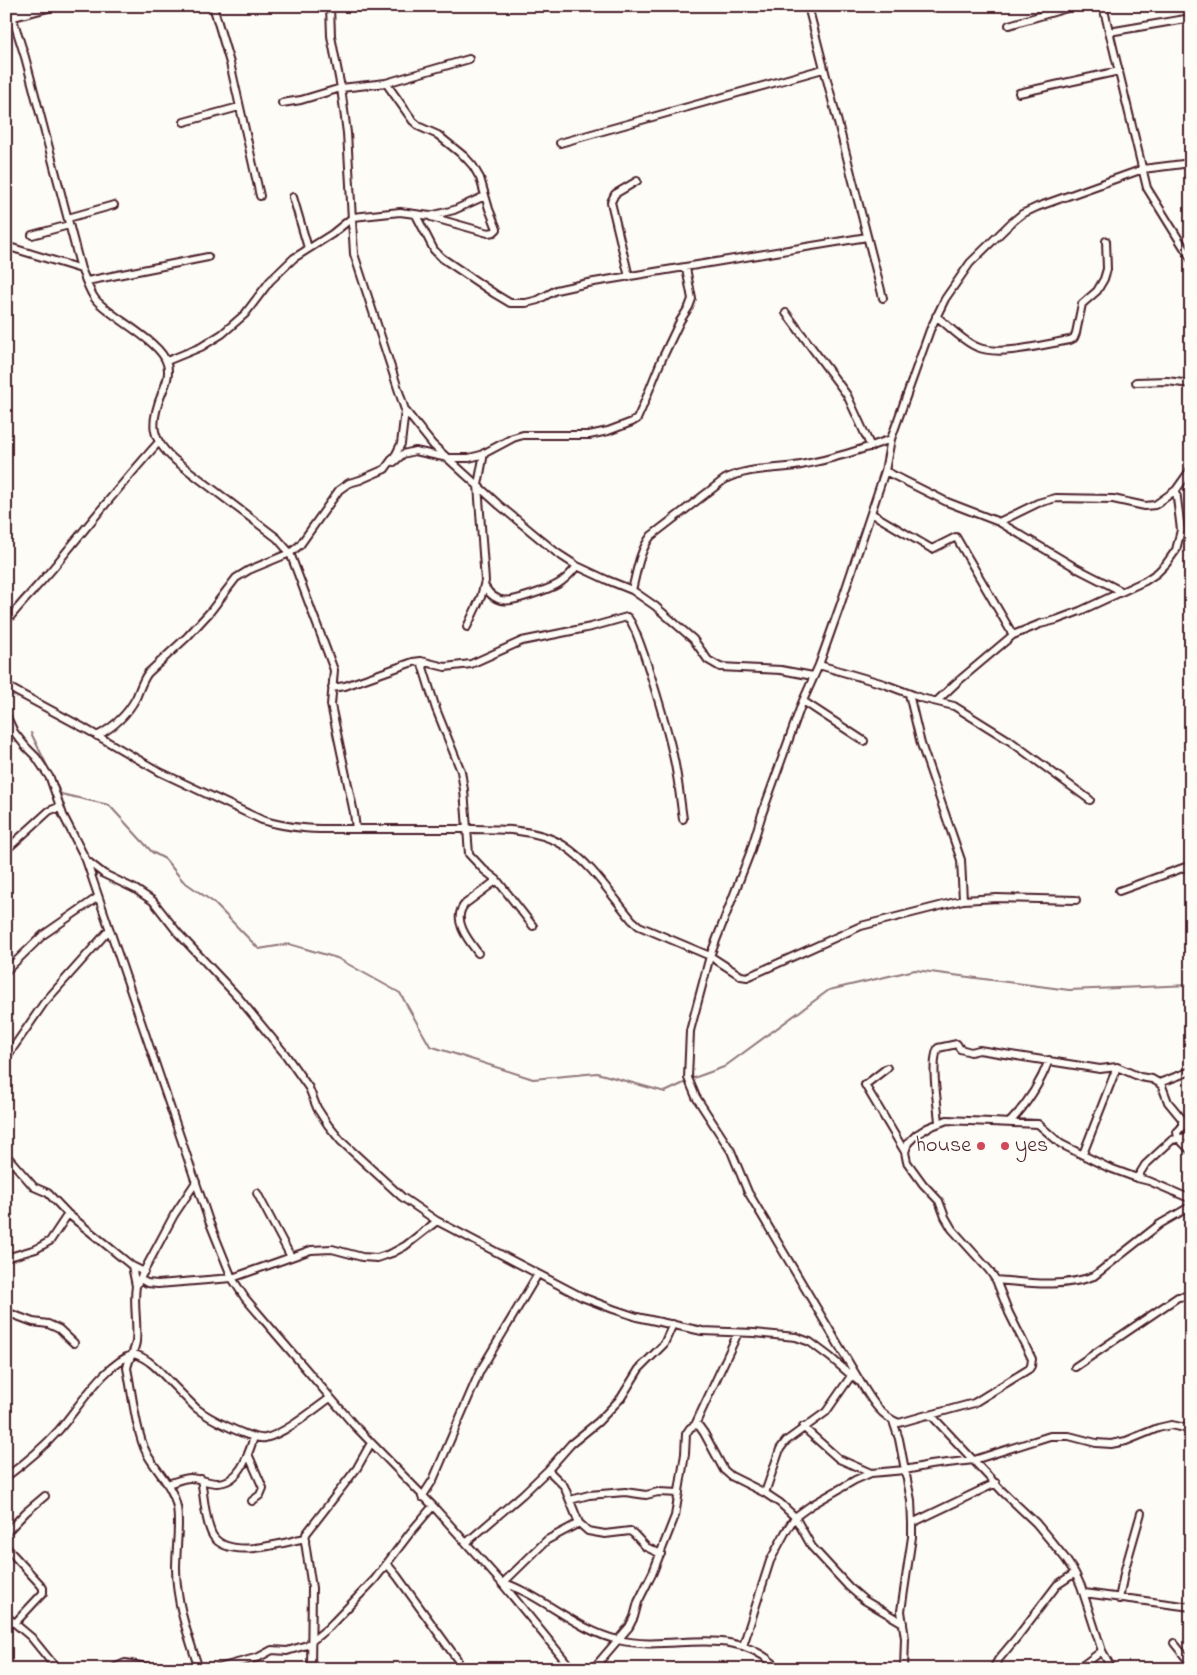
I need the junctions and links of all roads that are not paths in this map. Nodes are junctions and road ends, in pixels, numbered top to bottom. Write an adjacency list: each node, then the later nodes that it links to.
1 (48, 6): 7 (main road)
2 (213, 6): 18 (street)
3 (330, 6): 15 (street)
4 (808, 6): 12 (street)
5 (1074, 6): 9 (street)
6 (1103, 6): 10 (street)
7 (9, 16): 31 (street)
8 (1191, 18): 10 (street)
9 (1009, 25)
10 (1109, 32): 13 (street)
11 (469, 59): 14 (street)
12 (823, 69): 20 (street); 33 (street)
13 (1119, 70): 16 (street); 22 (street)
14 (386, 83): 15 (street); 25 (street)
15 (341, 88): 17 (street); 30 (street)
16 (1020, 93)
17 (282, 103)
18 (239, 107): 19 (street); 24 (street)
19 (184, 122)
20 (560, 143)
21 (1191, 163): 22 (street)
22 (1143, 169): 38 (street); 45 (street)
23 (637, 181): 41 (street)
24 (260, 196)
25 (485, 196): 29 (street); 29 (street)
26 (293, 197): 36 (street)
27 (114, 205): 31 (street)
28 (416, 215): 29 (street); 30 (street); 41 (street)
29 (430, 216)
30 (353, 217): 36 (street); 49 (street)
31 (68, 221): 32 (street); 40 (street)
32 (32, 236)
33 (867, 237): 39 (street); 43 (street)
34 (1106, 240): 45 (street)
35 (6, 246): 40 (street)
36 (308, 248): 46 (street)
37 (208, 257): 42 (street)
38 (1191, 259)
39 (686, 268): 41 (street); 53 (street)
40 (81, 269): 42 (street)
41 (629, 277)
42 (87, 281): 46 (street)
43 (883, 298)
44 (786, 313): 52 (street)
45 (936, 316): 50 (street)
46 (167, 361): 51 (street)
47 (1136, 382): 48 (street)
48 (1191, 384)
49 (405, 410): 54 (street); 55 (street)
50 (891, 439): 52 (street); 57 (street)
51 (158, 443): 62 (street); 67 (street)
52 (872, 447): 65 (street)
53 (484, 453): 54 (street); 58 (street)
54 (448, 458): 55 (street); 58 (street)
55 (385, 469): 62 (street)
56 (1191, 469): 59 (street)
57 (885, 471): 60 (street); 61 (street)
58 (478, 485): 63 (street); 64 (street)
59 (1176, 490): 61 (street); 66 (street)
60 (871, 513): 69 (street); 71 (street)
61 (999, 522): 66 (street)
62 (290, 553): 74 (street); 79 (street)
63 (577, 566): 64 (street); 65 (street)
64 (484, 587): 68 (street)
65 (632, 590): 72 (street)
66 (1121, 591): 69 (street)
67 (6, 622)
68 (467, 627)
69 (1014, 635): 77 (street)
70 (421, 661): 74 (street); 83 (street); 85 (street)
71 (818, 665): 72 (street); 75 (street)
72 (813, 676): 76 (street)
73 (6, 686): 79 (street)
74 (332, 688): 84 (street)
75 (909, 694): 77 (street); 92 (street)
76 (803, 701): 80 (street); 97 (street)
77 (937, 701): 81 (street)
78 (6, 715): 82 (street)
79 (98, 736): 84 (street)
80 (864, 741)
81 (1090, 800)
82 (61, 810): 86 (street); 87 (street)
83 (683, 819)
84 (356, 829): 85 (street)
85 (467, 829): 89 (street); 97 (street)
86 (6, 850)
87 (86, 860): 91 (street); 119 (street)
88 (1191, 865): 90 (street)
89 (498, 880): 94 (street); 96 (street)
90 (1119, 891)
91 (98, 897): 95 (street); 98 (street)
92 (963, 900): 93 (street); 97 (street)
93 (1076, 900)
94 (533, 926)
95 (109, 930): 99 (street); 114 (street)
96 (478, 953)
97 (710, 956): 137 (street)
98 (6, 972)
99 (6, 1058)
100 (1049, 1060): 101 (street); 105 (street); 106 (street)
101 (1117, 1067): 104 (street); 111 (street)
102 (887, 1068): 110 (street)
103 (1191, 1071): 104 (street)
104 (1159, 1082): 108 (street)
105 (1010, 1122): 106 (street); 111 (street)
106 (939, 1123): 110 (street)
107 (1191, 1136): 108 (street)
108 (1178, 1138): 109 (street); 113 (street)
109 (1191, 1151)
110 (905, 1152): 127 (street)
111 (1083, 1154): 113 (street)
112 (6, 1156): 118 (street)
113 (1137, 1178): 116 (street)
114 (196, 1182): 123 (street); 125 (street)
115 (257, 1193): 120 (street)
116 (1191, 1199)
117 (1191, 1206): 127 (street)
118 (68, 1214): 121 (street); 122 (street)
119 (437, 1221): 120 (street); 124 (street)
120 (291, 1257): 125 (street)
121 (6, 1258)
122 (132, 1266): 123 (street); 128 (street)
123 (144, 1272): 126 (street)
124 (538, 1274): 131 (street); 158 (street)
125 (232, 1278): 126 (street); 138 (street)
126 (140, 1279): 128 (street)
127 (996, 1280): 139 (street)
128 (136, 1286): 134 (street)
129 (1191, 1296): 135 (street)
130 (6, 1312): 133 (street)
131 (673, 1324): 132 (street); 148 (street)
132 (738, 1333): 136 (street); 141 (street)
133 (74, 1343)
134 (134, 1354): 144 (street); 151 (street); 154 (street)
135 (1075, 1366)
136 (851, 1376): 137 (street); 142 (street)
137 (860, 1384): 140 (street)
138 (330, 1398): 144 (street); 145 (street)
139 (930, 1415): 140 (street); 147 (street)
140 (893, 1421): 149 (street)
141 (695, 1424): 155 (street); 156 (street)
142 (803, 1427): 150 (street); 156 (street)
143 (1191, 1432): 147 (street)
144 (254, 1438): 146 (street)
145 (371, 1443): 158 (street); 167 (street)
146 (248, 1454): 152 (street); 160 (street)
147 (974, 1460): 149 (street); 153 (street)
148 (548, 1470): 159 (street); 168 (street)
149 (905, 1470): 150 (street); 164 (street)
150 (871, 1473): 163 (street)
151 (6, 1477)
152 (201, 1479): 154 (street); 167 (street)
153 (996, 1483): 164 (street); 172 (street)
154 (168, 1484): 191 (street)
155 (679, 1493): 159 (street); 170 (street)
156 (765, 1493): 163 (street)
157 (45, 1496): 166 (street)
158 (422, 1497): 161 (street)
159 (570, 1500): 165 (street)
160 (252, 1502)
161 (433, 1506): 168 (street); 171 (street)
162 (1141, 1513): 175 (street)
163 (795, 1517): 180 (street); 184 (street)
164 (912, 1523): 180 (street)
165 (579, 1524): 170 (street); 173 (street)
166 (6, 1533)
167 (305, 1538): 182 (street)
168 (466, 1543): 173 (street)
169 (6, 1547): 179 (street)
170 (661, 1554): 181 (street)
171 (387, 1564): 182 (street); 186 (street)
172 (1075, 1573): 174 (street); 198 (street)
173 (502, 1582): 181 (street); 194 (street)
174 (1084, 1593): 175 (street); 185 (street)
175 (1119, 1598): 177 (street)
176 (1191, 1603): 177 (street)
177 (1187, 1607)
178 (6, 1616): 179 (street)
179 (15, 1623): 188 (street)
180 (903, 1623): 197 (street)
181 (618, 1640): 184 (street); 195 (street)
182 (312, 1641): 192 (street); 193 (street)
183 (1174, 1643): 187 (street)
184 (743, 1646): 196 (street)
185 (1102, 1651): 199 (street); 200 (street)
186 (457, 1659)
187 (1191, 1659)
188 (57, 1669)
189 (114, 1669): 190 (street)
190 (173, 1669)
191 (199, 1669)
192 (215, 1669)
193 (311, 1669)
194 (572, 1669)
195 (593, 1669)
196 (779, 1669)
197 (904, 1669)
198 (993, 1669)
199 (1078, 1669)
200 (1112, 1669)

